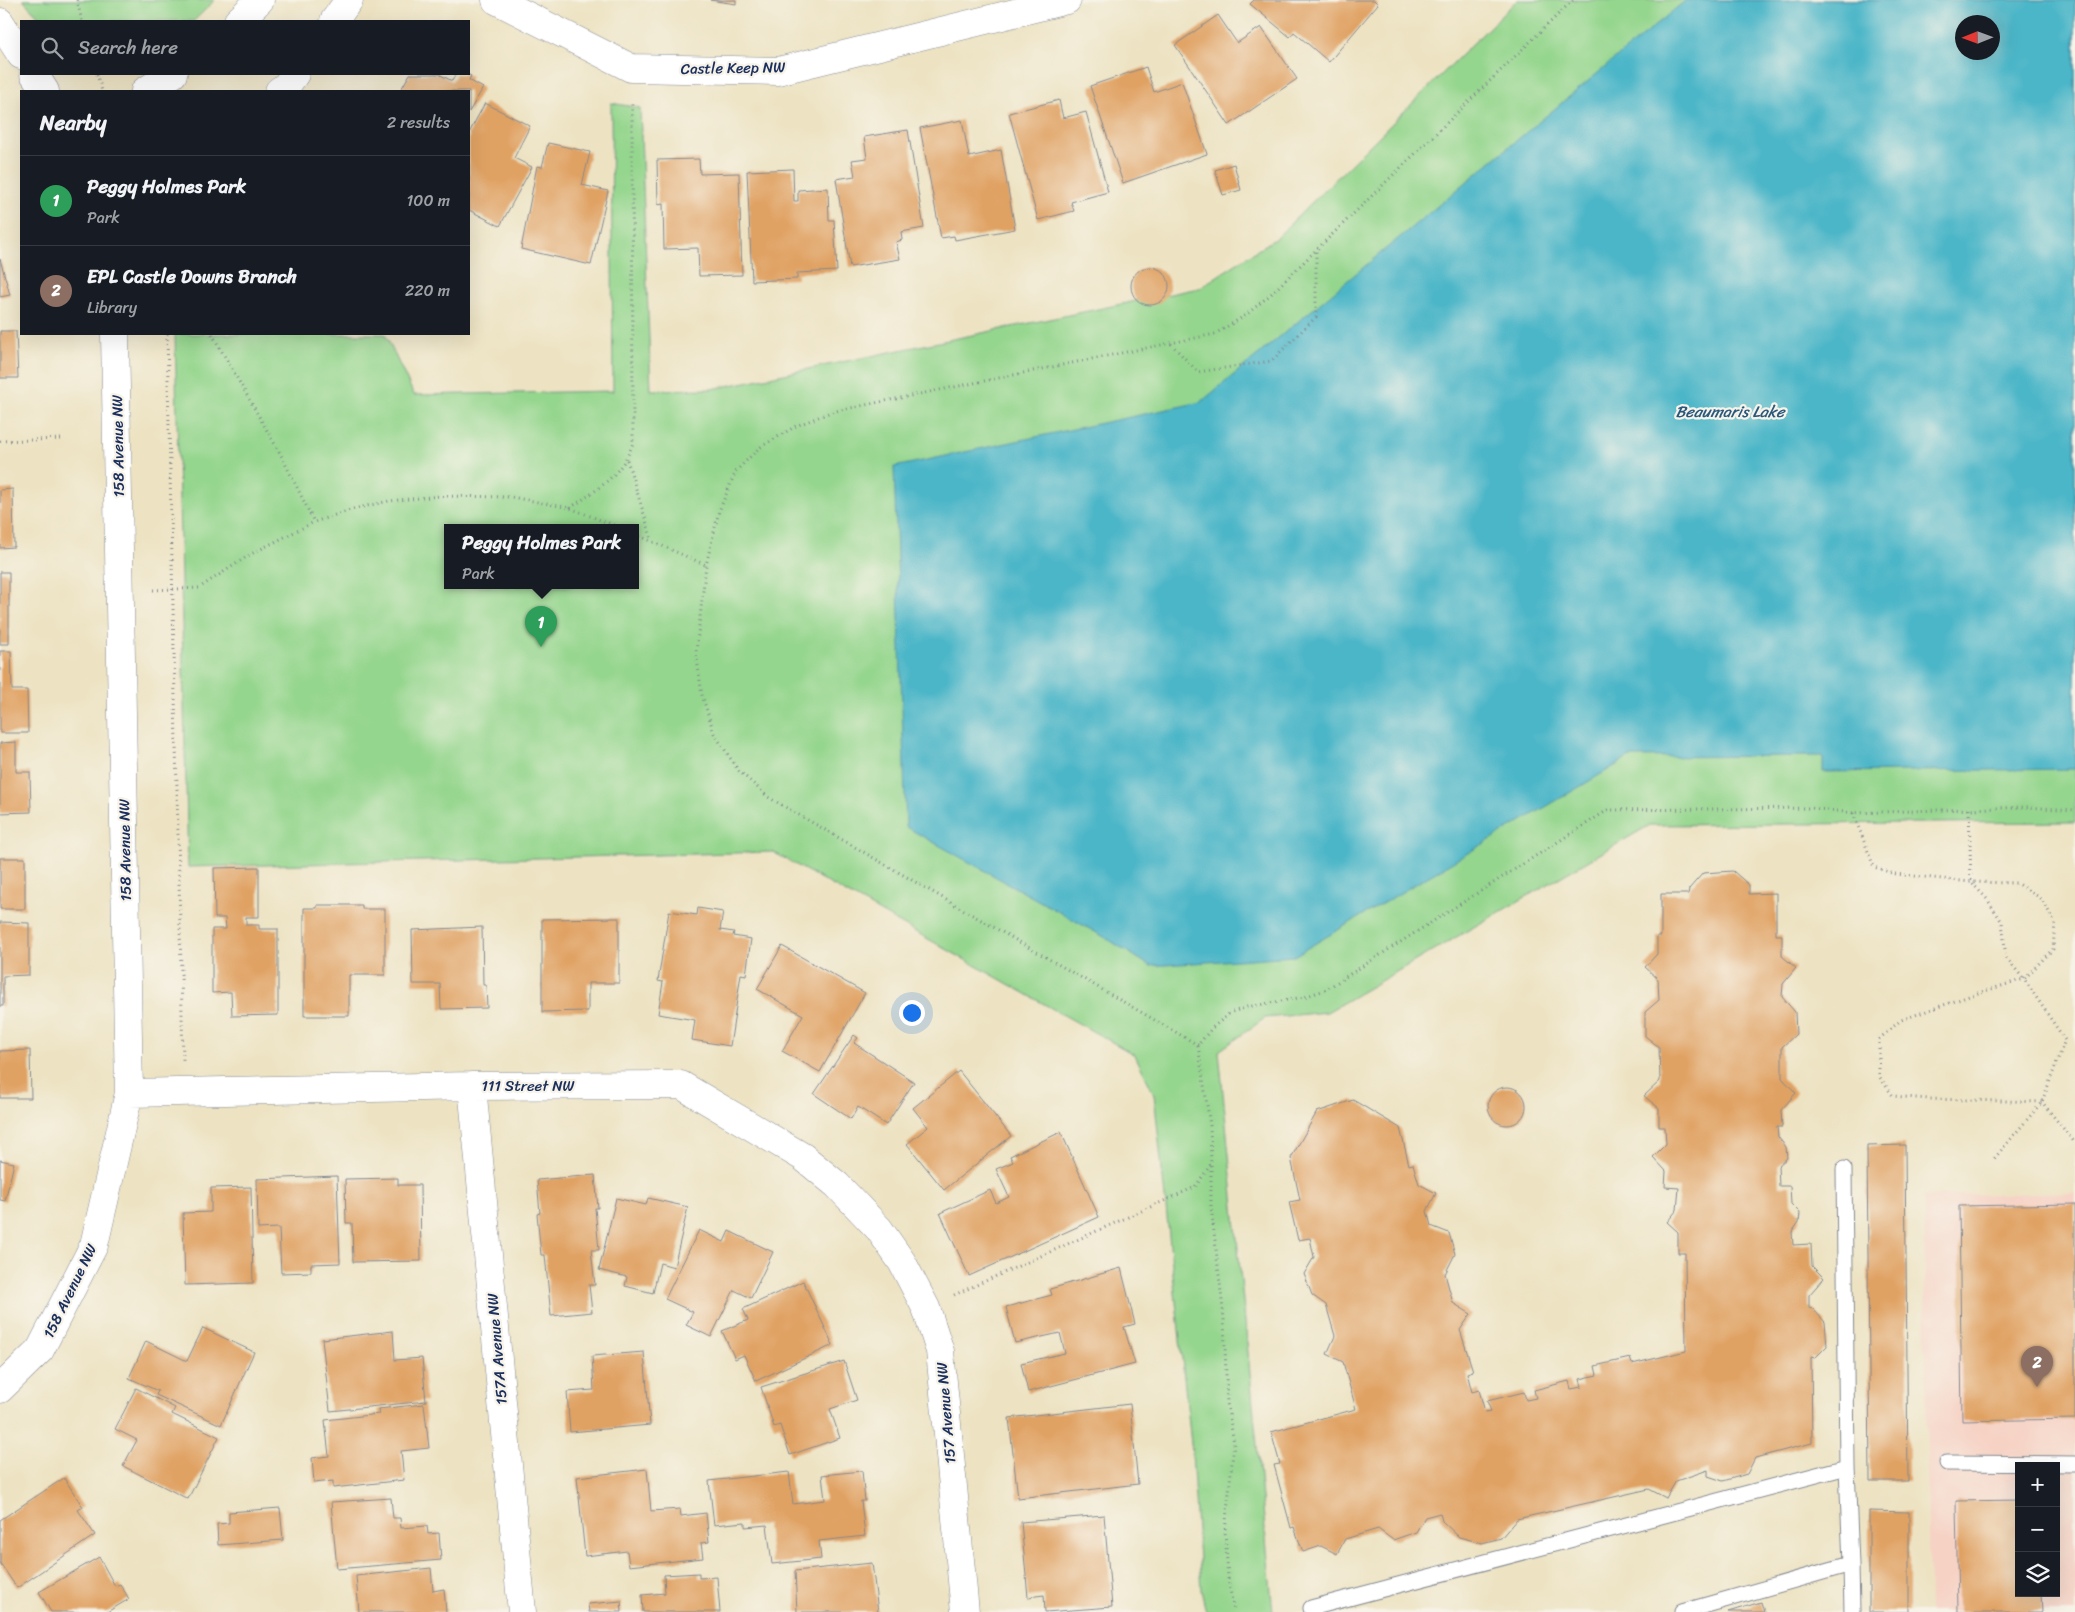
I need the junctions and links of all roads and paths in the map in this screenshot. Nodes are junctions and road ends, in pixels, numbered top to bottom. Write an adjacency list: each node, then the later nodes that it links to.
1 (77, 0): 7 (path)
2 (260, 0): 8 (street)
3 (349, 0): 9 (street)
4 (496, 0): 12 (street, Castle Keep NW)
5 (1067, 0): 12 (street, Castle Keep NW)
6 (1573, 0): 21 (path)
7 (82, 20)
8 (239, 20)
9 (335, 20)
10 (0, 22): 11 (street)
11 (20, 53)
12 (631, 68): 28 (path)
13 (35, 75): 17 (street)
14 (97, 75): 18 (path)
15 (171, 75): 19 (street)
16 (294, 75): 20 (street)
17 (44, 90)
18 (102, 90)
19 (146, 90)
20 (280, 90)
21 (1316, 251): 25 (path); 25 (path)
22 (115, 335): 36 (street, 158 Avenue NW)
23 (167, 335): 35 (path)
24 (213, 335): 30 (path)
25 (1171, 343): 34 (path)
26 (63, 439): 27 (path)
27 (0, 441)
28 (627, 460): 29 (path); 33 (path)
29 (570, 508): 30 (path); 31 (path)
30 (314, 522): 35 (path)
31 (611, 524)
32 (639, 535): 33 (path)
33 (652, 540): 34 (path)
34 (706, 565): 42 (path)
35 (172, 590): 36 (path); 44 (path)
36 (120, 592): 45 (street, 158 Avenue NW)
37 (1970, 810): 38 (path); 39 (path); 40 (path)
38 (2075, 810)
39 (1853, 813): 40 (path); 42 (path)
40 (1971, 882): 41 (path); 41 (path)
41 (2024, 979): 46 (path); 46 (path)
42 (1198, 1045): 49 (path)
43 (472, 1086): 44 (street, 111 Street NW); 51 (street, 111 Street NW); 58 (street, 157A Avenue NW)
44 (184, 1092): 45 (street, 111 Street NW)
45 (129, 1093): 53 (street, 158 Avenue NW)
46 (2042, 1102): 47 (path); 48 (path)
47 (2075, 1143)
48 (1993, 1160)
49 (1211, 1164): 52 (path); 60 (path)
50 (1844, 1170): 56 (lane)
51 (878, 1229): 52 (street, 157 Avenue NW)
52 (926, 1308): 59 (street, 157 Avenue NW)
53 (0, 1389)
54 (1947, 1463): 55 (lane)
55 (2075, 1464)
56 (1847, 1467): 57 (lane); 61 (lane)
57 (1851, 1564): 62 (lane); 63 (lane)
58 (522, 1612)
59 (965, 1612)
60 (1234, 1612)
61 (1312, 1612)
62 (1682, 1612)
63 (1852, 1612)

